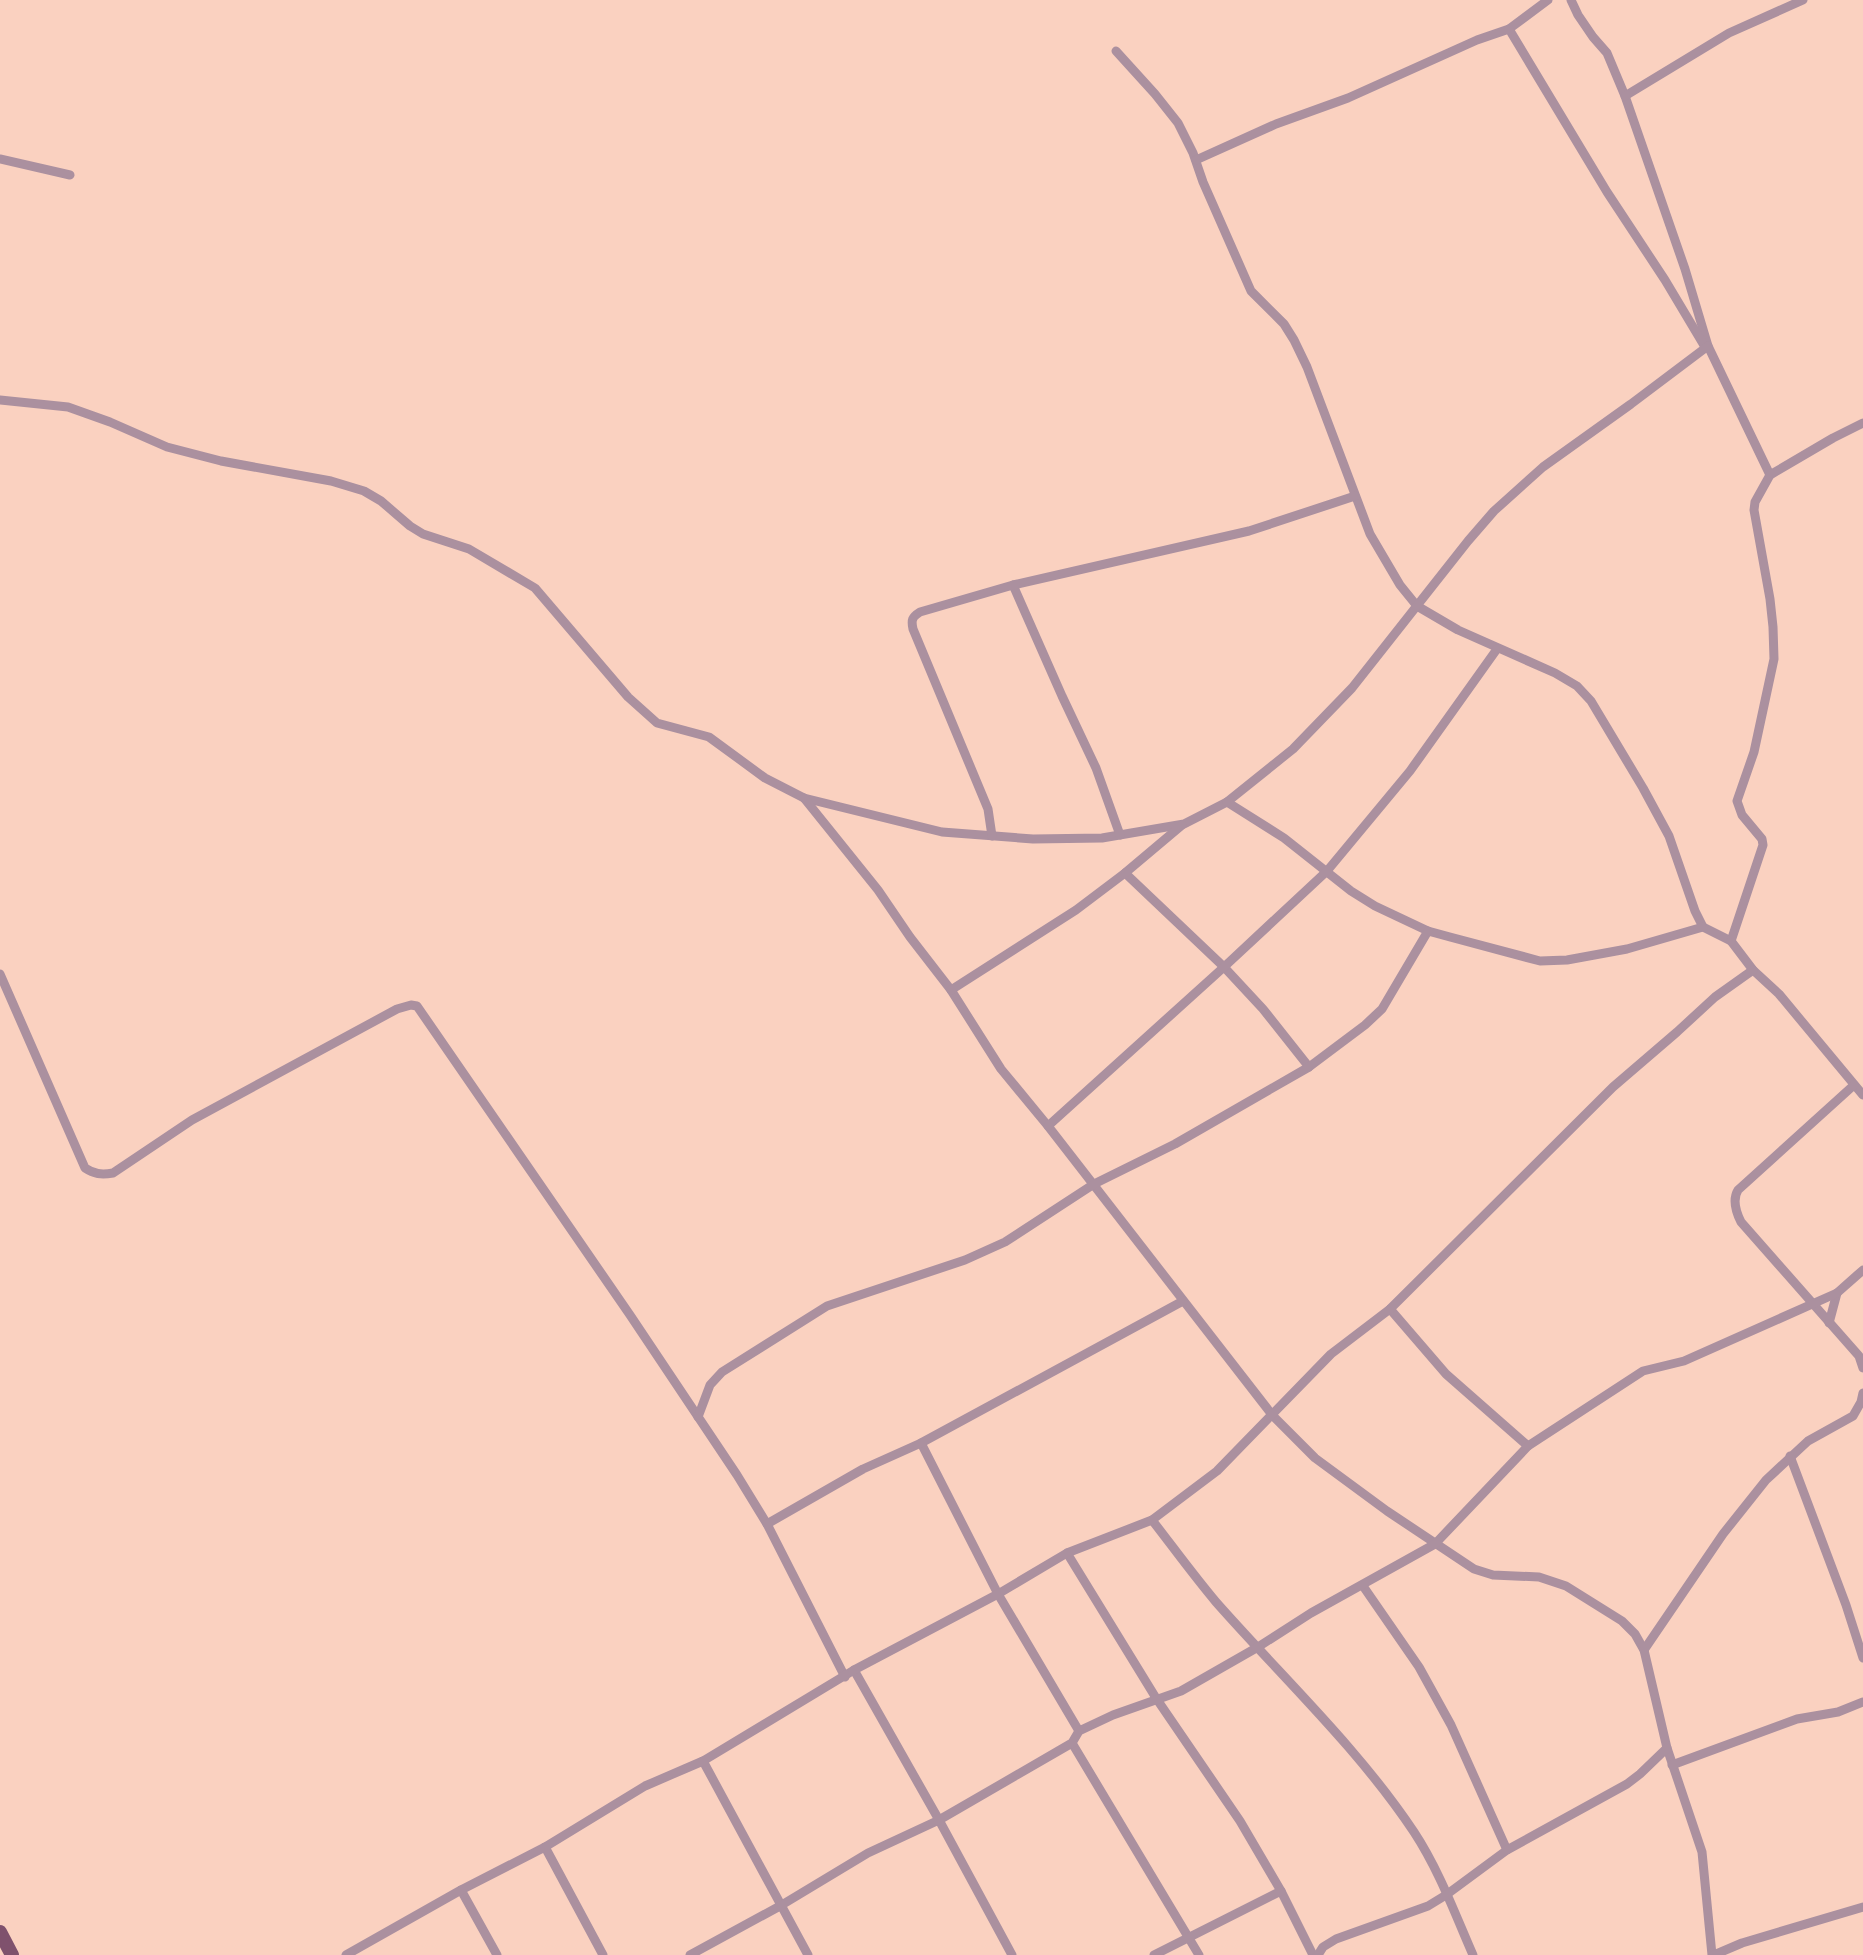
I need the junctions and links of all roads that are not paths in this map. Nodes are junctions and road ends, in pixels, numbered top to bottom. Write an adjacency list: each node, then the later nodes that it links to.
1 (1548, 0): 4 (street)
2 (1571, 0): 6 (street)
3 (1803, 0): 6 (street)
4 (1509, 29): 8 (street); 10 (street)
5 (1116, 51): 8 (street)
6 (1625, 96): 10 (street)
7 (0, 159): 9 (street)
8 (1196, 160): 14 (street)
9 (70, 175)
10 (1706, 346): 13 (street); 16 (street)
11 (0, 400): 18 (street)
12 (1863, 423): 13 (street)
13 (1770, 475): 27 (street)
14 (1355, 496): 15 (street); 16 (street)
15 (1013, 585): 21 (street); 22 (street)
16 (1417, 606): 17 (street); 19 (street)
17 (1497, 649): 23 (street); 25 (street)
18 (804, 798): 22 (street); 31 (street)
19 (1227, 802): 20 (street); 23 (street)
20 (1184, 824): 21 (street); 24 (street)
21 (1120, 835): 22 (street)
22 (992, 836)
23 (1327, 871): 26 (street); 28 (street)
24 (1125, 873): 28 (street); 31 (street)
25 (1703, 927): 26 (street); 27 (street)
26 (1428, 931): 32 (street)
27 (1731, 941): 29 (street)
28 (1224, 967): 32 (street); 35 (street)
29 (1753, 970): 33 (street); 41 (street)
30 (0, 974): 46 (street)
31 (951, 990): 35 (street)
32 (1309, 1068): 36 (street)
33 (1854, 1085): 34 (street); 40 (street)
34 (1863, 1095)
35 (1048, 1126): 36 (street)
36 (1094, 1184): 39 (street); 46 (street)
37 (1863, 1270): 38 (street)
38 (1837, 1293): 40 (street); 42 (street)
39 (1183, 1301): 47 (street); 48 (street)
40 (1812, 1304): 42 (street); 49 (street)
41 (1390, 1309): 47 (street); 49 (street)
42 (1829, 1323): 43 (street)
43 (1863, 1368)
44 (1863, 1393): 45 (street)
45 (1859, 1415): 50 (street)
46 (698, 1416): 52 (street)
47 (1273, 1416): 51 (street); 53 (street)
48 (921, 1443): 52 (street); 56 (street)
49 (1528, 1446): 53 (street)
50 (1790, 1456): 58 (street); 59 (street)
51 (1152, 1520): 54 (street); 57 (street)
52 (766, 1524): 61 (street)
53 (1435, 1544): 55 (street); 58 (street)
54 (1067, 1552): 56 (street); 62 (street)
55 (1363, 1586): 57 (street); 71 (street)
56 (998, 1594): 60 (street); 64 (street)
57 (1258, 1647): 62 (street); 74 (street)
58 (1644, 1650): 66 (street)
59 (1863, 1658)
60 (854, 1671): 61 (street); 69 (street)
61 (845, 1677): 67 (street)
62 (1156, 1698): 64 (street); 73 (street)
63 (1863, 1702): 68 (street)
64 (1079, 1731): 65 (street)
65 (1072, 1743): 69 (street); 78 (street)
66 (1667, 1748): 68 (street); 71 (street)
67 (703, 1761): 70 (street); 75 (street)
68 (1672, 1765): 92 (street)
69 (939, 1820): 75 (street); 86 (street)
70 (545, 1847): 72 (street); 83 (street)
71 (1507, 1850): 74 (street)
72 (461, 1890): 81 (street); 82 (street)
73 (1281, 1891): 78 (street); 89 (street)
74 (1446, 1895): 90 (street); 91 (street)
75 (780, 1906): 79 (street); 85 (street)
76 (1863, 1907): 92 (street)
77 (0, 1932): 80 (main road)
78 (1188, 1937): 87 (street); 88 (street)
79 (707, 1951): 84 (street)
80 (12, 1955)
81 (346, 1955)
82 (497, 1955)
83 (603, 1955)
84 (690, 1955)
85 (808, 1955)
86 (1011, 1955)
87 (1154, 1955)
88 (1199, 1955)
89 (1312, 1955)
90 (1318, 1955)
91 (1473, 1955)
92 (1713, 1955)

